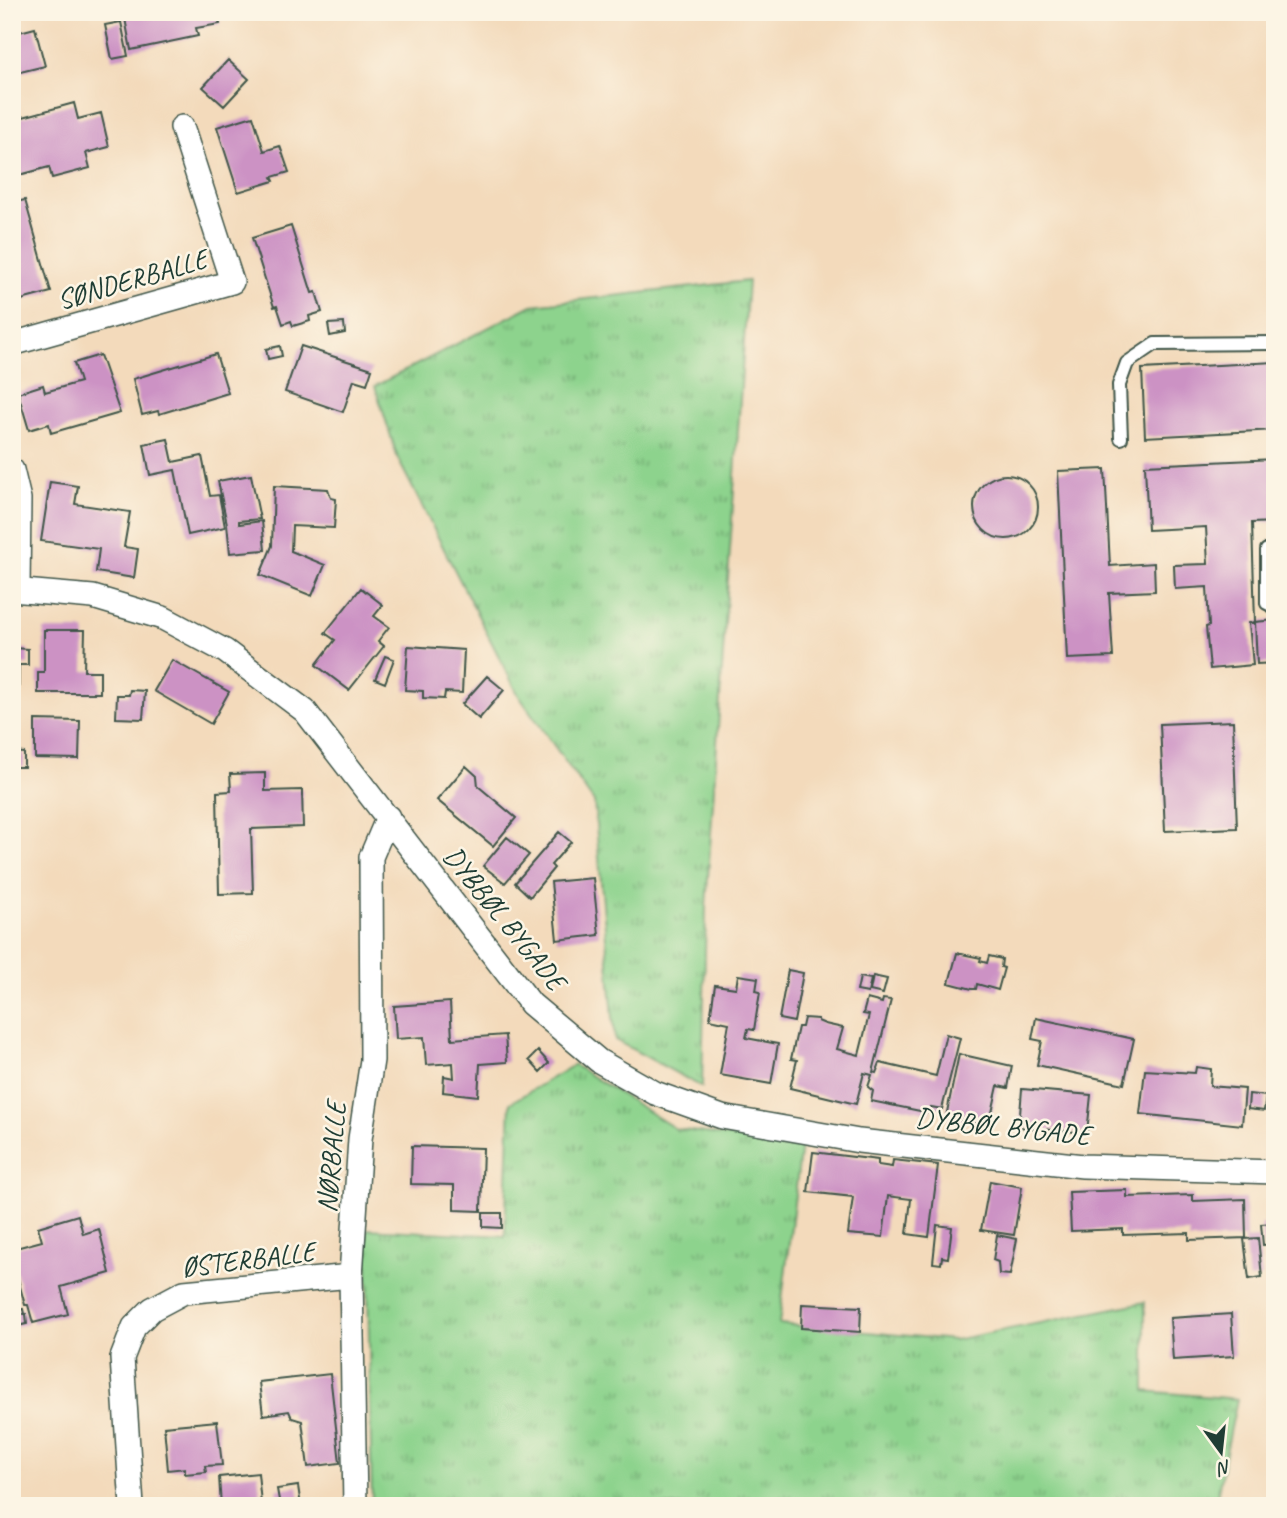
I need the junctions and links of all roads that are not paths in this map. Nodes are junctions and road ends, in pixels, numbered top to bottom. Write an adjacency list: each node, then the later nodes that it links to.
1 (182, 127): 3 (street, SØNDERBALLE)
2 (1275, 343): 4 (lane)
3 (12, 344)
4 (1121, 438)
5 (12, 470): 7 (street)
6 (1275, 547): 8 (lane)
7 (15, 590): 9 (street, DYBBØL BYGADE)
8 (1275, 607)
9 (388, 817): 10 (street, DYBBØL BYGADE); 11 (street, NØRBALLE)
10 (1275, 1172)
11 (351, 1276): 12 (street, ØSTERBALLE); 13 (street, NØRBALLE)
12 (132, 1506)
13 (355, 1506)

